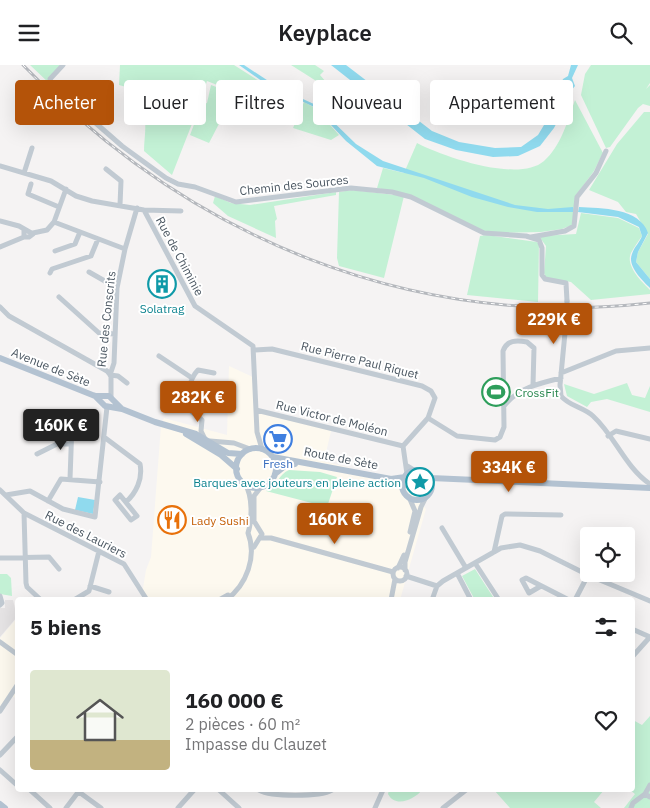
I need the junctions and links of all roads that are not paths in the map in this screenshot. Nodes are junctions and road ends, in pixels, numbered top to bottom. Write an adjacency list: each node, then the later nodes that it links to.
1 (63, 65): 20 (street, Chemin des Sources)
2 (32, 148): 6 (street)
3 (606, 151): 20 (street)
4 (0, 166): 6 (street)
5 (106, 169): 9 (street)
6 (24, 173): 8 (street)
7 (31, 184): 10 (street)
8 (66, 189): 9 (street); 10 (street)
9 (120, 205): 11 (street)
10 (60, 207): 15 (street)
11 (137, 208): 12 (street); 23 (street, Rue des Conscrits)
12 (144, 209): 13 (street); 34 (street, Rue de Chiminie)
13 (181, 211)
14 (0, 221): 16 (street)
15 (54, 222): 17 (street); 18 (street)
16 (24, 229): 18 (street); 19 (street)
17 (80, 232): 21 (street); 24 (street)
18 (33, 233): 19 (street)
19 (24, 237): 22 (street)
20 (530, 237): 39 (street, bridge)
21 (98, 239): 23 (street); 26 (street)
22 (0, 247)
23 (125, 249): 27 (street, Rue des Conscrits)
24 (55, 251)
25 (89, 272): 27 (street)
26 (50, 273)
27 (117, 288): 32 (street, Rue des Conscrits)
28 (59, 297): 32 (street)
29 (0, 307): 30 (street)
30 (6, 314): 31 (street); 38 (street)
31 (0, 319)
32 (115, 334): 38 (street, Rue des Conscrits)
33 (650, 348): 39 (street)
34 (254, 350): 47 (street); 48 (street, Rue Pierre Paul Riquet)
35 (159, 356): 40 (street)
36 (0, 358): 45 (main road, Avenue de Sète)
37 (214, 373): 40 (street)
38 (110, 375): 41 (street); 45 (street, Rue des Conscrits)
39 (561, 375): 42 (street); 53 (street)
40 (192, 378): 51 (street)
41 (127, 383)
42 (533, 385): 43 (street); 44 (street)
43 (504, 394): 44 (street); 46 (street)
44 (515, 394): 46 (street)
45 (108, 401): 50 (main road); 54 (street, Rue des Conscrits)
46 (504, 406): 48 (street)
47 (256, 410): 52 (street); 58 (street, Rue Victor de Moléon)
48 (428, 418): 58 (street, Rue Victor de Moléon)
49 (72, 424): 57 (street)
50 (176, 429): 51 (main road); 65 (main road)
51 (198, 432): 56 (main road)
52 (257, 433): 59 (street); 60 (street)
53 (608, 435): 55 (street); 67 (street)
54 (104, 437): 73 (street, Rue des Conscrits); 86 (street)
55 (650, 439)
56 (207, 440): 59 (street); 62 (main road)
57 (71, 444): 61 (street); 71 (street)
58 (403, 446): 64 (street, Rue Victor de Moléon)
59 (252, 449): 60 (main road); 62 (main road)
60 (262, 449): 63 (main road)
61 (37, 454)
62 (242, 454): 65 (main road)
63 (273, 457): 68 (main road); 69 (main road, Route de Sète)
64 (406, 465): 66 (street); 69 (street, Rue Victor de Moléon)
65 (237, 469): 74 (main road)
66 (414, 471): 69 (main road); 70 (main road)
67 (636, 472): 76 (street); 77 (street)
68 (275, 474): 78 (main road); 79 (main road, Route de Sète)
69 (406, 476): 79 (main road)
70 (431, 478): 72 (main road); 80 (main road)
71 (70, 479): 73 (street); 85 (street)
72 (450, 481): 75 (main road); 80 (main road)
73 (100, 482): 85 (street, Rue des Conscrits)
74 (245, 484): 78 (main road); 90 (street)
75 (567, 485): 76 (main road); 77 (main road)
76 (634, 485): 77 (main road)
77 (650, 486)
78 (261, 487): 91 (street)
79 (403, 487): 83 (main road)
80 (432, 489): 84 (main road)
81 (0, 490): 82 (street, Rue des Lauriers)
82 (6, 495): 85 (street); 87 (street, Rue des Lauriers)
83 (409, 497): 84 (main road); 101 (street)
84 (426, 497): 106 (street)
85 (48, 501)
86 (126, 502): 86 (street)
87 (24, 513): 96 (street, Rue des Lauriers); 98 (street)
88 (561, 515): 97 (street)
89 (442, 528): 102 (street)
90 (250, 529): 91 (street); 93 (street)
91 (260, 529): 92 (street); 94 (street)
92 (271, 538): 94 (street); 105 (street)
93 (251, 539): 94 (street); 95 (street)
94 (259, 539): 95 (street)
95 (253, 550): 116 (street)
96 (99, 551): 112 (street); 120 (street, Rue des Lauriers)
97 (494, 552): 100 (street); 104 (street)
98 (25, 557): 99 (street); 103 (street); 118 (street)
99 (0, 558)
100 (474, 563): 102 (street); 127 (street)
101 (398, 567): 105 (street); 106 (street)
102 (466, 568): 107 (street)
103 (59, 569)
104 (580, 571)
105 (393, 572): 108 (street)
106 (406, 573): 109 (street); 113 (street)
107 (457, 573): 113 (street); 126 (street)
108 (395, 579): 109 (street); 123 (street)
109 (402, 581): 124 (street)
110 (584, 582): 129 (street)
111 (605, 582): 130 (street)
112 (90, 586): 115 (street); 119 (street)
113 (437, 586): 125 (street)
114 (541, 586): 128 (street)
115 (109, 592)
116 (233, 593): 121 (street); 122 (street)
117 (0, 596): 131 (street)
118 (38, 597)
119 (80, 597)
120 (144, 597)
121 (225, 597)
122 (229, 597)
123 (392, 597)
124 (394, 597)
125 (433, 597)
126 (469, 597)
127 (497, 597)
128 (564, 597)
129 (576, 597)
130 (650, 601)
131 (0, 605)
132 (635, 630): 133 (street)
133 (650, 637): 136 (street)
134 (0, 642): 135 (street)
135 (15, 653)
136 (635, 654)
137 (15, 684): 139 (street)
138 (15, 688): 140 (street)
139 (0, 705)
140 (0, 711)
141 (15, 739): 142 (street)
142 (0, 755)
143 (0, 769): 144 (street)
144 (15, 783)
145 (650, 785): 155 (street)
146 (32, 792): 158 (street)
147 (78, 792): 159 (street)
148 (80, 792): 160 (street)
149 (192, 792): 161 (street)
150 (221, 792): 162 (street)
151 (265, 792): 152 (street)
152 (326, 792)
153 (382, 792): 163 (street)
154 (463, 792): 164 (street)
155 (648, 796): 165 (street)
156 (0, 804): 157 (main road)
157 (5, 808)
158 (50, 808)
159 (66, 808)
160 (101, 808)
161 (178, 808)
162 (240, 808)
163 (375, 808)
164 (443, 808)
165 (631, 808)

